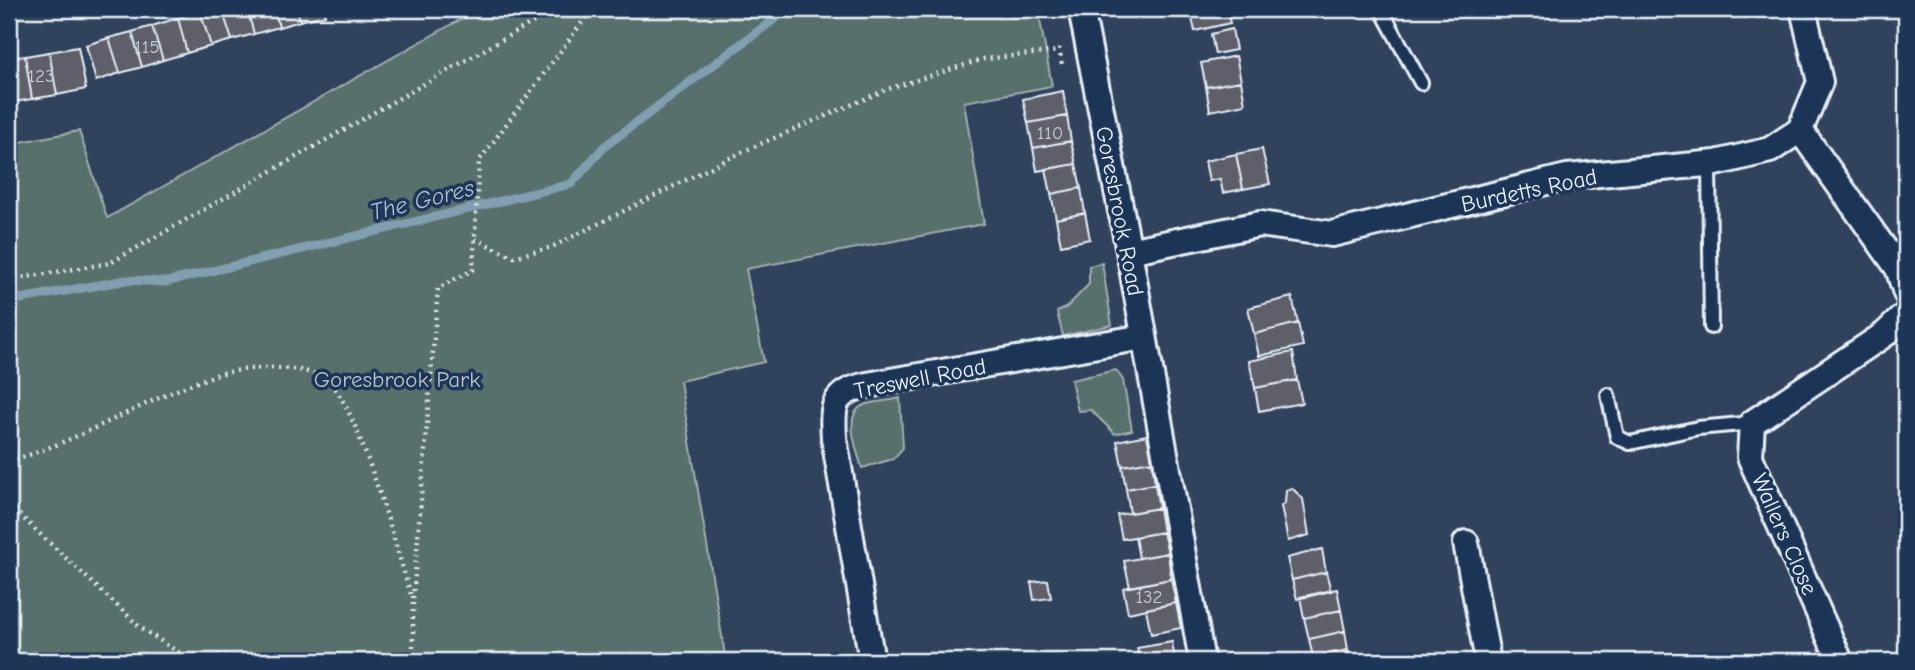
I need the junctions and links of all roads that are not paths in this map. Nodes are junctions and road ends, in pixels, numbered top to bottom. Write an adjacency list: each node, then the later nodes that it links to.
1 (1081, 9): 7 (street, Goresbrook Road)
2 (1381, 9): 4 (lane)
3 (1803, 9): 5 (street)
4 (1421, 83)
5 (1800, 130): 6 (street, Burdetts Road); 8 (street)
6 (1709, 163): 7 (street, Burdetts Road); 10 (lane)
7 (1129, 251): 11 (street, Goresbrook Road)
8 (1906, 293)
9 (1906, 314): 13 (street)
10 (1711, 327)
11 (1144, 337): 15 (street, Treswell Road); 16 (street, Goresbrook Road)
12 (1608, 396): 13 (lane)
13 (1752, 423): 18 (street, Wallers Close)
14 (1466, 543): 17 (street)
15 (872, 661)
16 (1202, 661)
17 (1488, 661)
18 (1840, 661)

